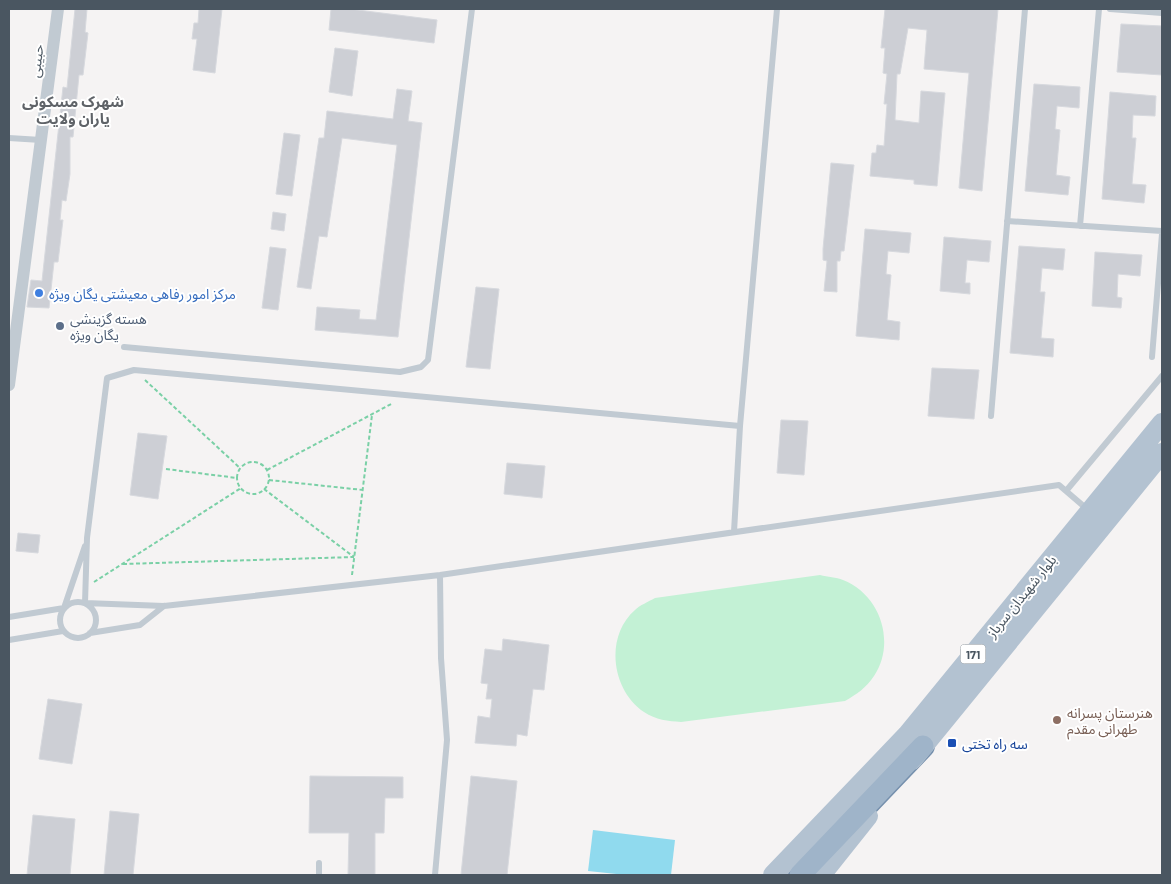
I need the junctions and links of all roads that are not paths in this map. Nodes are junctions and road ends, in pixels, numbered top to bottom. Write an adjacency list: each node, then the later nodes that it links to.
1 (58, 9): 9 (street, حبیبی)
2 (472, 9): 13 (lane)
3 (777, 9): 19 (lane)
4 (1024, 9): 10 (lane)
5 (1099, 9): 11 (lane)
6 (1110, 9): 7 (lane)
7 (1162, 13)
8 (9, 138): 9 (lane)
9 (41, 140): 16 (street, حبیبی)
10 (1007, 220): 11 (lane); 17 (lane)
11 (1080, 226): 12 (lane)
12 (1162, 233): 14 (lane)
13 (124, 346)
14 (1152, 357)
15 (1162, 376): 21 (lane)
16 (9, 385)
17 (991, 416)
18 (1162, 423): 22 (main road, بلوار شهیدان سرباز / 171)
19 (740, 426): 23 (lane); 24 (lane)
20 (1162, 453): 33 (main road, بلوار شهیدان سرباز / 171)
21 (1066, 491): 22 (lane); 23 (lane)
22 (1090, 511): 37 (main road, بلوار شهیدان سرباز / 171)
23 (734, 532): 25 (lane)
24 (87, 538): 26 (lane); 28 (lane)
25 (440, 575): 27 (lane); 36 (lane)
26 (85, 603): 27 (lane); 28 (lane); 31 (lane)
27 (164, 606): 31 (lane)
28 (64, 608): 29 (lane); 30 (lane)
29 (9, 617)
30 (64, 631): 31 (lane); 32 (lane)
31 (90, 633)
32 (9, 640)
33 (923, 746): 38 (highway); 39 (main road, بلوار شهیدان سرباز / 171)
34 (319, 863): 35 (lane)
35 (319, 875)
36 (435, 875)
37 (773, 875)
38 (800, 875)
39 (821, 875)

